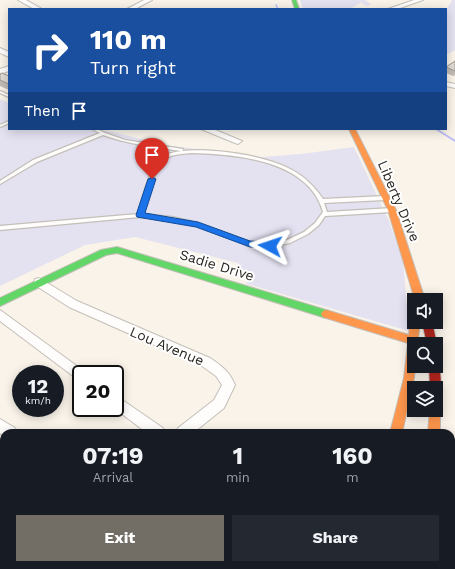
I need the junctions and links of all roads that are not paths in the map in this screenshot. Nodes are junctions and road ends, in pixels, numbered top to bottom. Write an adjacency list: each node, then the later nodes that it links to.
1 (20, 0): 4 (street)
2 (420, 0): 6 (street)
3 (145, 1): 5 (street)
4 (37, 8)
5 (132, 8)
6 (394, 8)
7 (96, 130): 10 (lane)
8 (208, 130): 11 (street)
9 (352, 130): 14 (main road, Liberty Drive)
10 (102, 134): 12 (lane); 13 (lane)
11 (238, 141)
12 (185, 151): 15 (lane); 18 (lane)
13 (0, 183)
14 (386, 198): 15 (lane); 16 (main road, Liberty Drive)
15 (323, 201): 17 (lane)
16 (392, 210): 17 (lane); 21 (main road, Liberty Drive)
17 (323, 214): 18 (lane)
18 (140, 215): 19 (lane)
19 (0, 228)
20 (39, 282): 24 (main road, Sadie Drive); 26 (main road, Sadie Drive); 32 (street, Lou Avenue)
21 (415, 286): 22 (main road, Liberty Drive); 23 (main road, Liberty Drive)
22 (415, 293)
23 (418, 293)
24 (0, 302)
25 (0, 315): 27 (street)
26 (407, 339)
27 (72, 369)
28 (410, 373): 33 (main road)
29 (124, 408): 31 (street)
30 (435, 417): 34 (main road)
31 (153, 429)
32 (188, 429)
33 (397, 429)
34 (436, 429)

